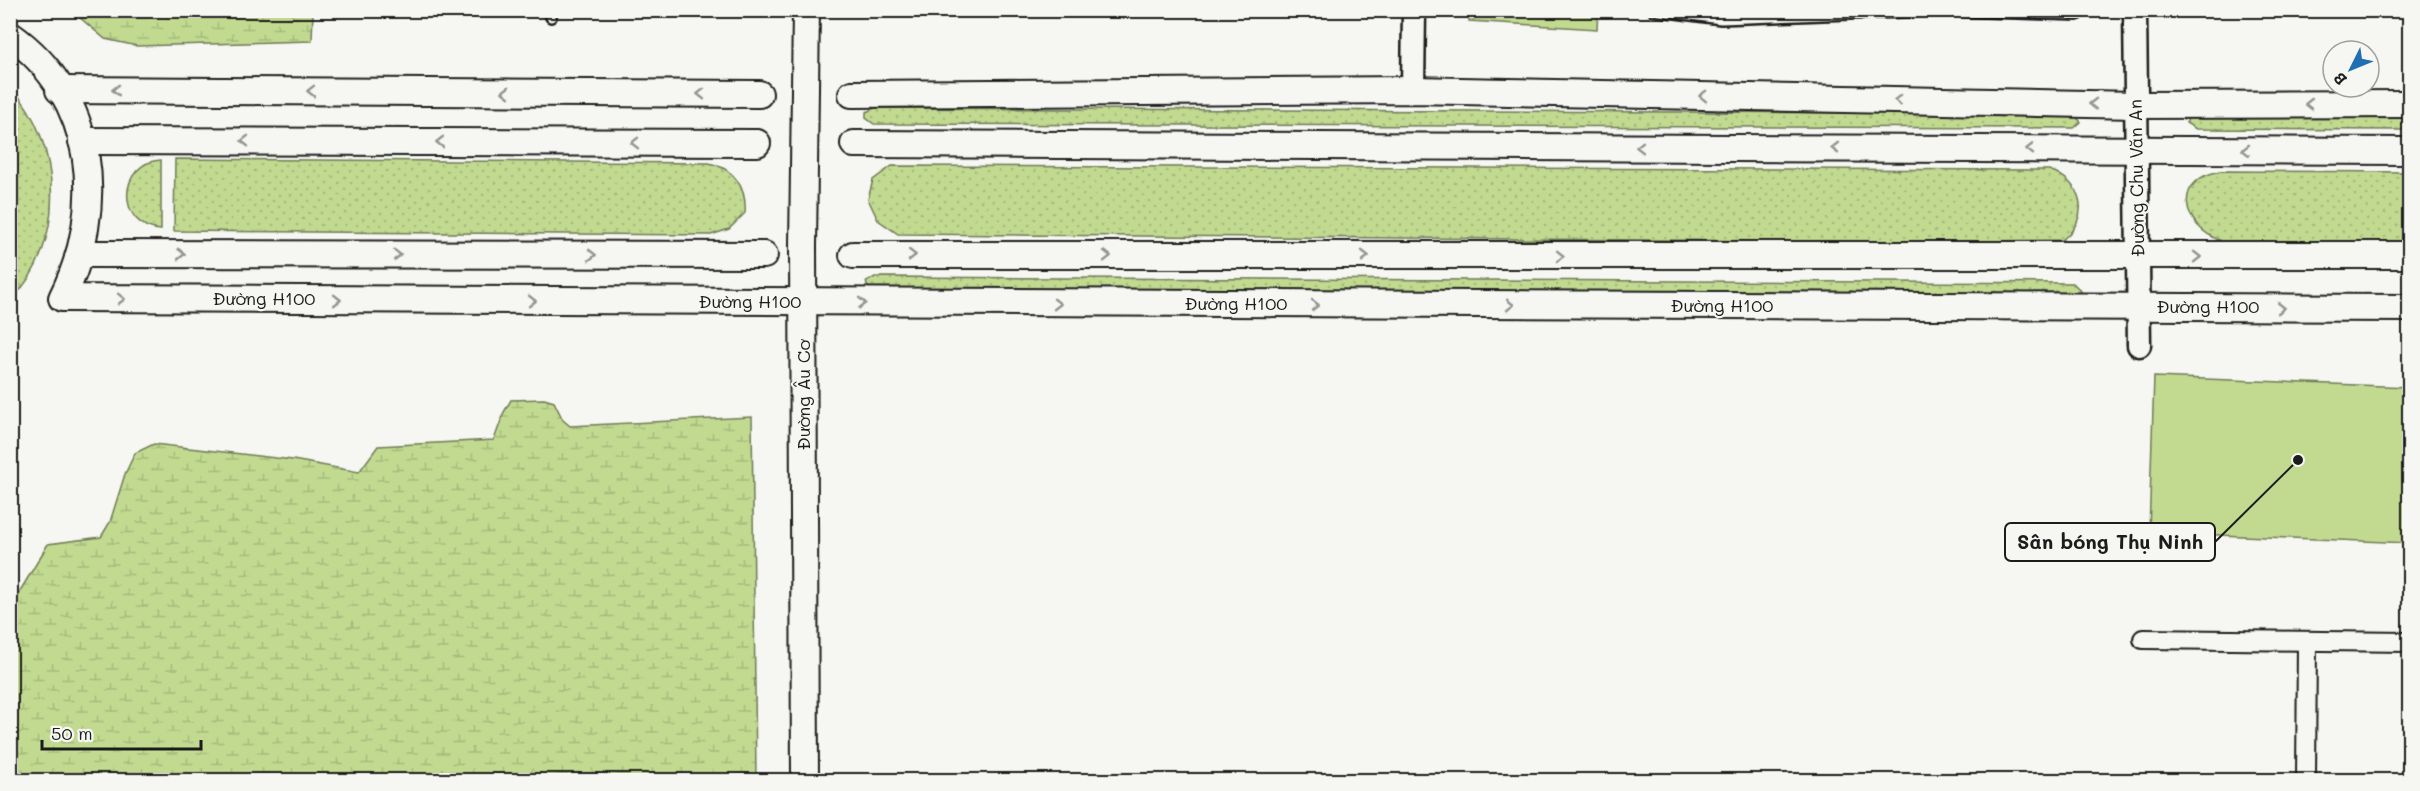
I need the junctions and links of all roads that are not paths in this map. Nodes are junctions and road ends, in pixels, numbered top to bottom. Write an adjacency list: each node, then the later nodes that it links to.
1 (806, 10): 24 (main road, Đường Âu Cơ)
2 (1414, 10): 9 (street)
3 (1653, 10): 6 (lane)
4 (2077, 10): 6 (lane)
5 (2135, 10): 13 (street, Đường Chu Văn An)
6 (1955, 11)
7 (10, 34): 8 (main road)
8 (59, 90): 10 (main road, one-way to 8); 14 (main road)
9 (1413, 90): 11 (main road); 13 (main road, one-way to 9)
10 (759, 94)
11 (852, 94)
12 (2409, 104): 13 (main road, one-way to 13)
13 (2136, 105): 17 (street, Đường Chu Văn An)
14 (82, 141): 15 (main road, one-way to 14); 19 (main road)
15 (756, 144)
16 (854, 144): 17 (main road, one-way to 16)
17 (2137, 149): 18 (main road, one-way to 17); 23 (street, Đường Chu Văn An)
18 (2409, 150)
19 (81, 254): 20 (main road, one-way to 20); 24 (main road, Đường H100, one-way to 24)
20 (764, 255)
21 (853, 255): 23 (main road, one-way to 23)
22 (2409, 255): 23 (main road, one-way to 22)
23 (2138, 257): 25 (street, Đường Chu Văn An)
24 (804, 303): 25 (main road, Đường H100, one-way to 25); 31 (main road, Đường Âu Cơ)
25 (2139, 307): 26 (main road, Đường H100, one-way to 26); 27 (street, Đường Chu Văn An)
26 (2409, 308)
27 (2139, 345)
28 (2143, 639): 29 (street)
29 (2307, 641): 30 (street); 32 (street)
30 (2409, 642)
31 (805, 780)
32 (2306, 780)

